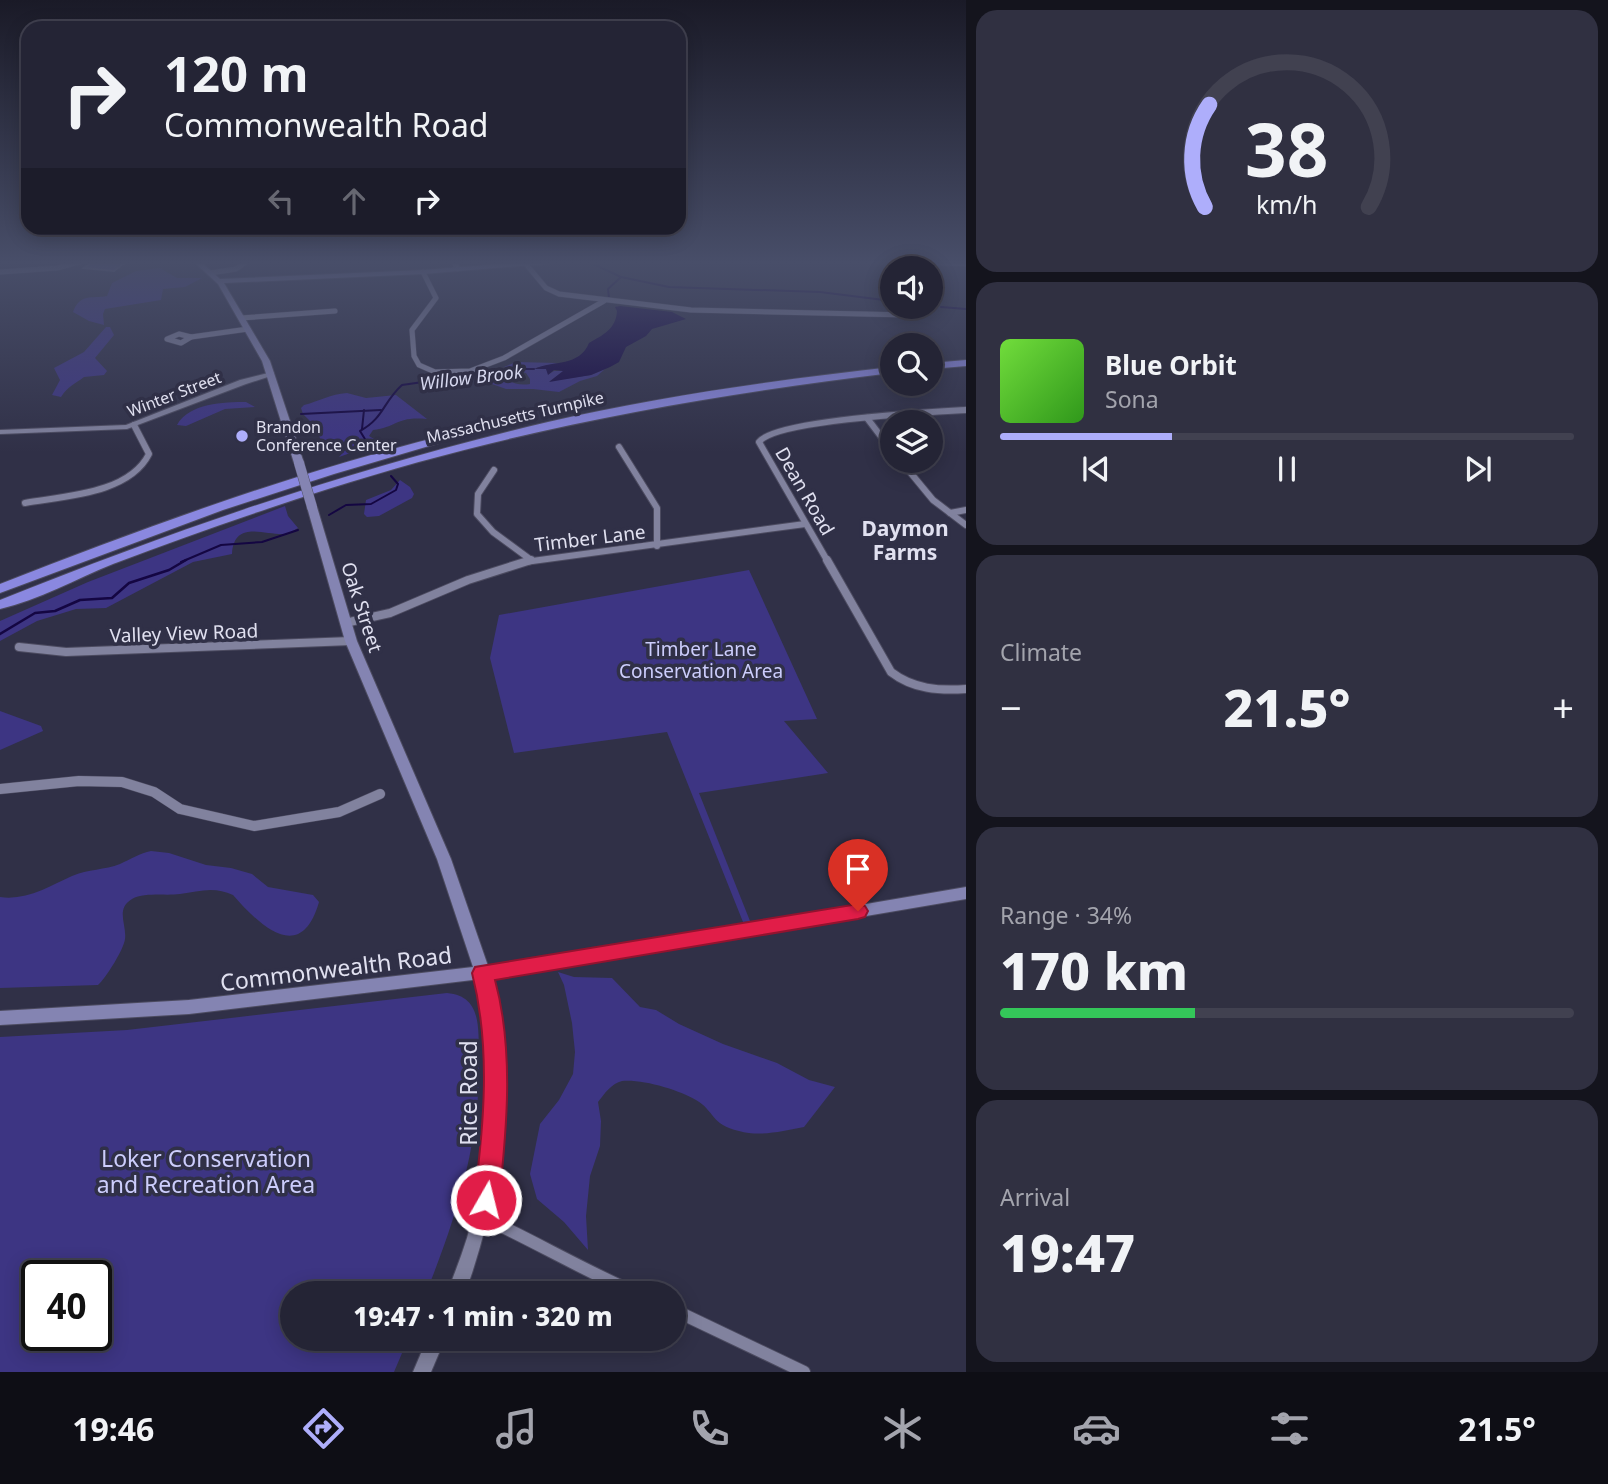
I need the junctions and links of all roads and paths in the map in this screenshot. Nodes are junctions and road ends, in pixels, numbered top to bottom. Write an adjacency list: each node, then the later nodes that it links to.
1 (245, 325): 4 (main road, Oak Street)
2 (416, 325): 3 (street)
3 (561, 325)
4 (248, 329): 5 (street); 12 (main road, Oak Street)
5 (191, 337)
6 (966, 355): 7 (highway)
7 (943, 357)
8 (880, 362): 28 (highway, Massachusetts Turnpike)
9 (966, 363): 10 (highway)
10 (943, 365)
11 (880, 371): 29 (highway, Massachusetts Turnpike)
12 (272, 374): 15 (street, Winter Street); 30 (main road, Oak Street, bridge)
13 (966, 410): 14 (street, Dean Road)
14 (867, 418): 17 (street); 24 (street, Dean Road)
15 (134, 425): 16 (street, Winter Street); 21 (street)
16 (0, 432)
17 (880, 435)
18 (619, 447): 26 (street)
19 (494, 470): 27 (street)
20 (910, 473): 23 (street)
21 (25, 503)
22 (966, 510): 23 (street)
23 (950, 513): 25 (street)
24 (805, 524): 26 (street, Timber Lane); 33 (street, Dean Road)
25 (966, 525)
26 (657, 546): 27 (street, Timber Lane)
27 (531, 560): 30 (street, Timber Lane)
28 (0, 589)
29 (0, 605)
30 (345, 623): 31 (main road, Oak Street)
31 (351, 641): 32 (street, Valley View Road); 37 (main road, Oak Street)
32 (19, 647)
33 (966, 689)
34 (0, 789): 35 (street)
35 (380, 794)
36 (966, 893): 37 (main road, Commonwealth Road)
37 (483, 973): 38 (main road, Commonwealth Road); 39 (street, Rice Road)
38 (0, 1018)
39 (482, 1217): 40 (street, Rice Road); 41 (street)
40 (460, 1281)
41 (609, 1281)
42 (686, 1316): 45 (street)
43 (431, 1351): 44 (street)
44 (422, 1372)
45 (804, 1372)

